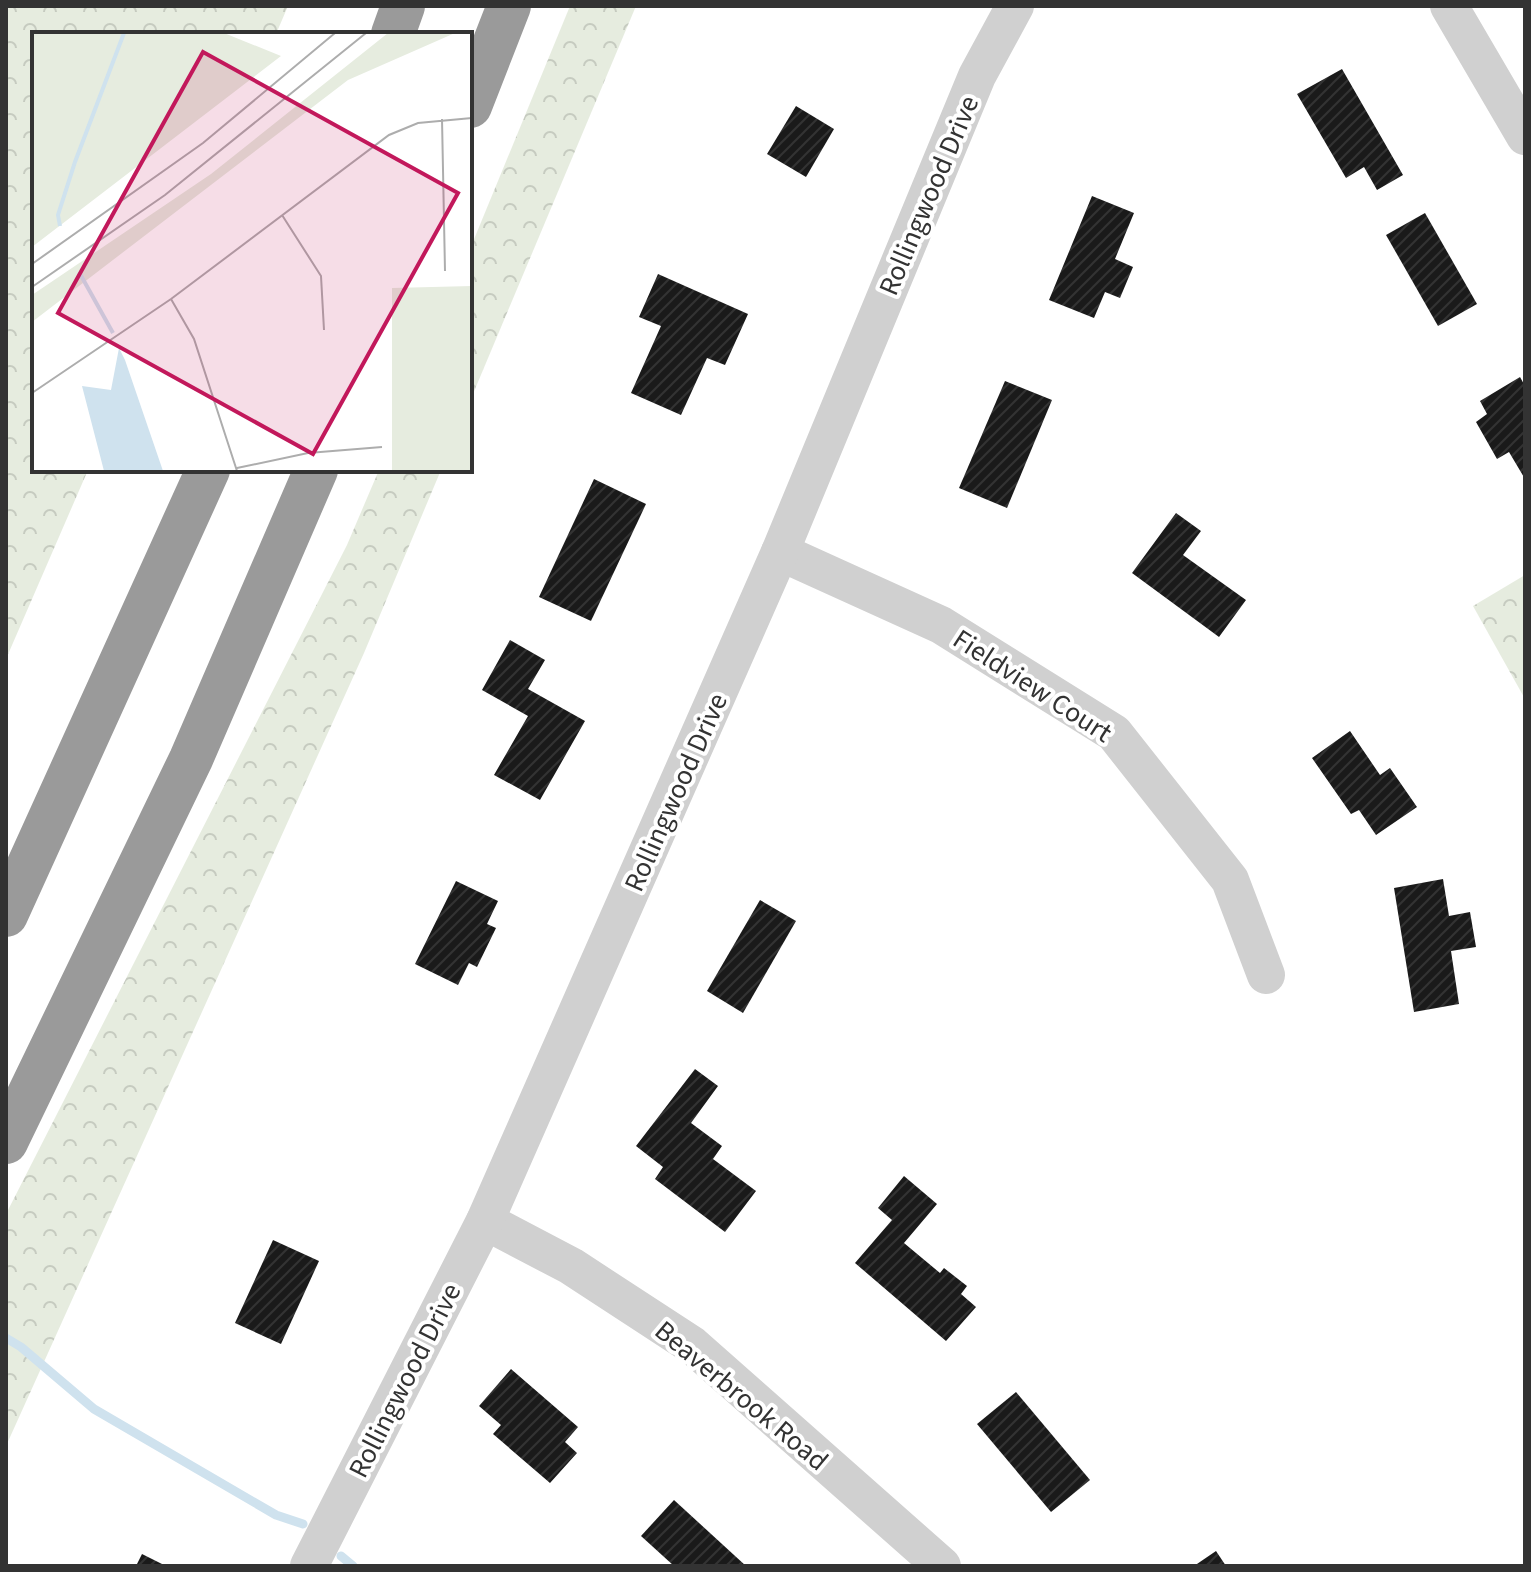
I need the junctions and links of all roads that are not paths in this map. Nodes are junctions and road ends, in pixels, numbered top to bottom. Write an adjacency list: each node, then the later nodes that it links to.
1 (403, 6): 5 (highway)
2 (509, 6): 6 (highway)
3 (1015, 6): 10 (street, Rollingwood Drive)
4 (1449, 6): 7 (street)
5 (394, 32)
6 (472, 101)
7 (1525, 136)
8 (207, 472): 11 (highway)
9 (315, 472): 13 (highway)
10 (780, 552): 12 (street, Fieldview Court); 14 (street, Rollingwood Drive)
11 (6, 915)
12 (1266, 975)
13 (6, 1142)
14 (485, 1221): 15 (street, Rollingwood Drive); 16 (street, Beaverbrook Road)
15 (309, 1566)
16 (942, 1566)

